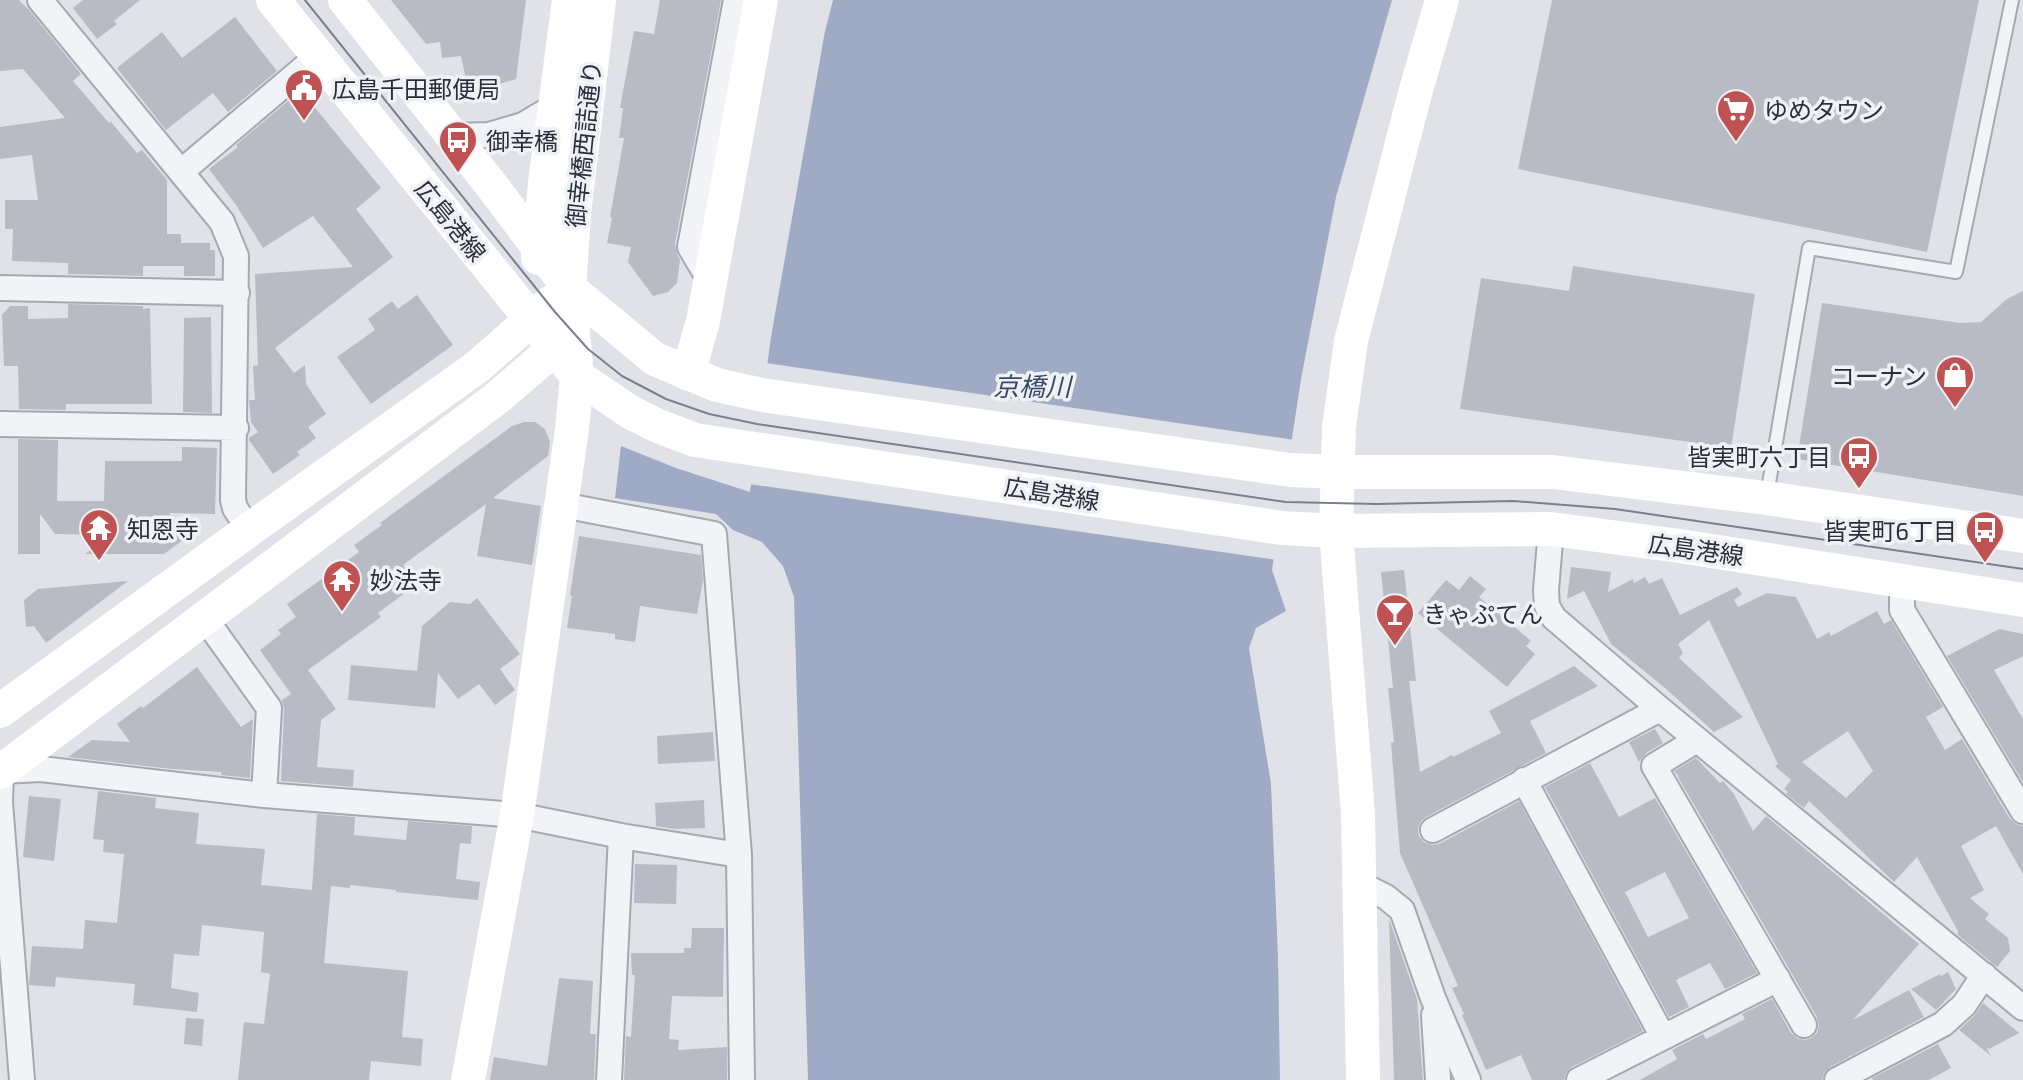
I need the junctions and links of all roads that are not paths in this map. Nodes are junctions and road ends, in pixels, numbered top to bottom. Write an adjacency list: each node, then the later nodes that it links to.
1 (40, 0): 14 (street)
2 (273, 0): 11 (street, 広島港線)
3 (345, 0): 13 (street)
4 (569, 0): 12 (street, 御幸橋西詰通り)
5 (599, 0): 18 (street, 御幸橋西詰通り)
6 (736, 0): 16 (street)
7 (761, 0): 16 (street)
8 (1442, 0): 26 (street)
9 (2010, 6): 10 (lane); 27 (lane)
10 (2023, 16)
11 (318, 56): 14 (street); 20 (street, 広島港線)
12 (555, 106): 13 (street); 15 (street, 御幸橋西詰通り)
13 (452, 136): 15 (street)
14 (182, 171): 19 (street)
15 (539, 247): 18 (street); 20 (street, 御幸橋西詰通り)
16 (710, 281): 22 (street)
17 (0, 288): 19 (street)
18 (569, 288): 20 (street); 21 (street); 22 (street); 23 (street)
19 (237, 293): 25 (street)
20 (532, 318): 21 (street, 広島港線); 30 (street)
21 (555, 348): 23 (street, 広島港線); 35 (street)
22 (688, 374): 26 (street)
23 (577, 376): 28 (street); 31 (street, 広島港線)
24 (0, 424): 25 (street)
25 (236, 428): 30 (street)
26 (1337, 472): 27 (street); 31 (street)
27 (1766, 498): 32 (street)
28 (562, 505): 43 (street); 46 (street)
29 (1551, 529): 31 (street, 広島港線); 33 (street, 広島港線); 36 (street)
30 (249, 530): 37 (street)
31 (1336, 531): 47 (street)
32 (2023, 536)
33 (1902, 581): 34 (street, 広島港線); 42 (street)
34 (2023, 600)
35 (204, 617): 39 (street); 41 (street)
36 (1660, 709): 38 (street); 40 (street)
37 (0, 711): 39 (street)
38 (1697, 740): 48 (street); 49 (street)
39 (1, 771): 41 (street); 54 (street)
40 (1524, 780): 44 (street); 53 (street)
41 (264, 795): 43 (street)
42 (2023, 811)
43 (517, 815): 45 (street); 55 (street)
44 (1433, 830)
45 (621, 836): 46 (street); 56 (street)
46 (739, 855): 57 (street)
47 (1358, 883): 50 (street); 58 (street)
48 (1984, 975): 51 (street); 62 (street)
49 (1778, 979): 52 (street); 53 (street)
50 (1433, 998): 59 (street); 60 (street)
51 (2023, 1008)
52 (1804, 1025)
53 (1663, 1037): 61 (street)
54 (22, 1080)
55 (468, 1080)
56 (609, 1080)
57 (742, 1080)
58 (1363, 1080)
59 (1438, 1080)
60 (1468, 1080)
61 (1579, 1080)
62 (1837, 1080)

